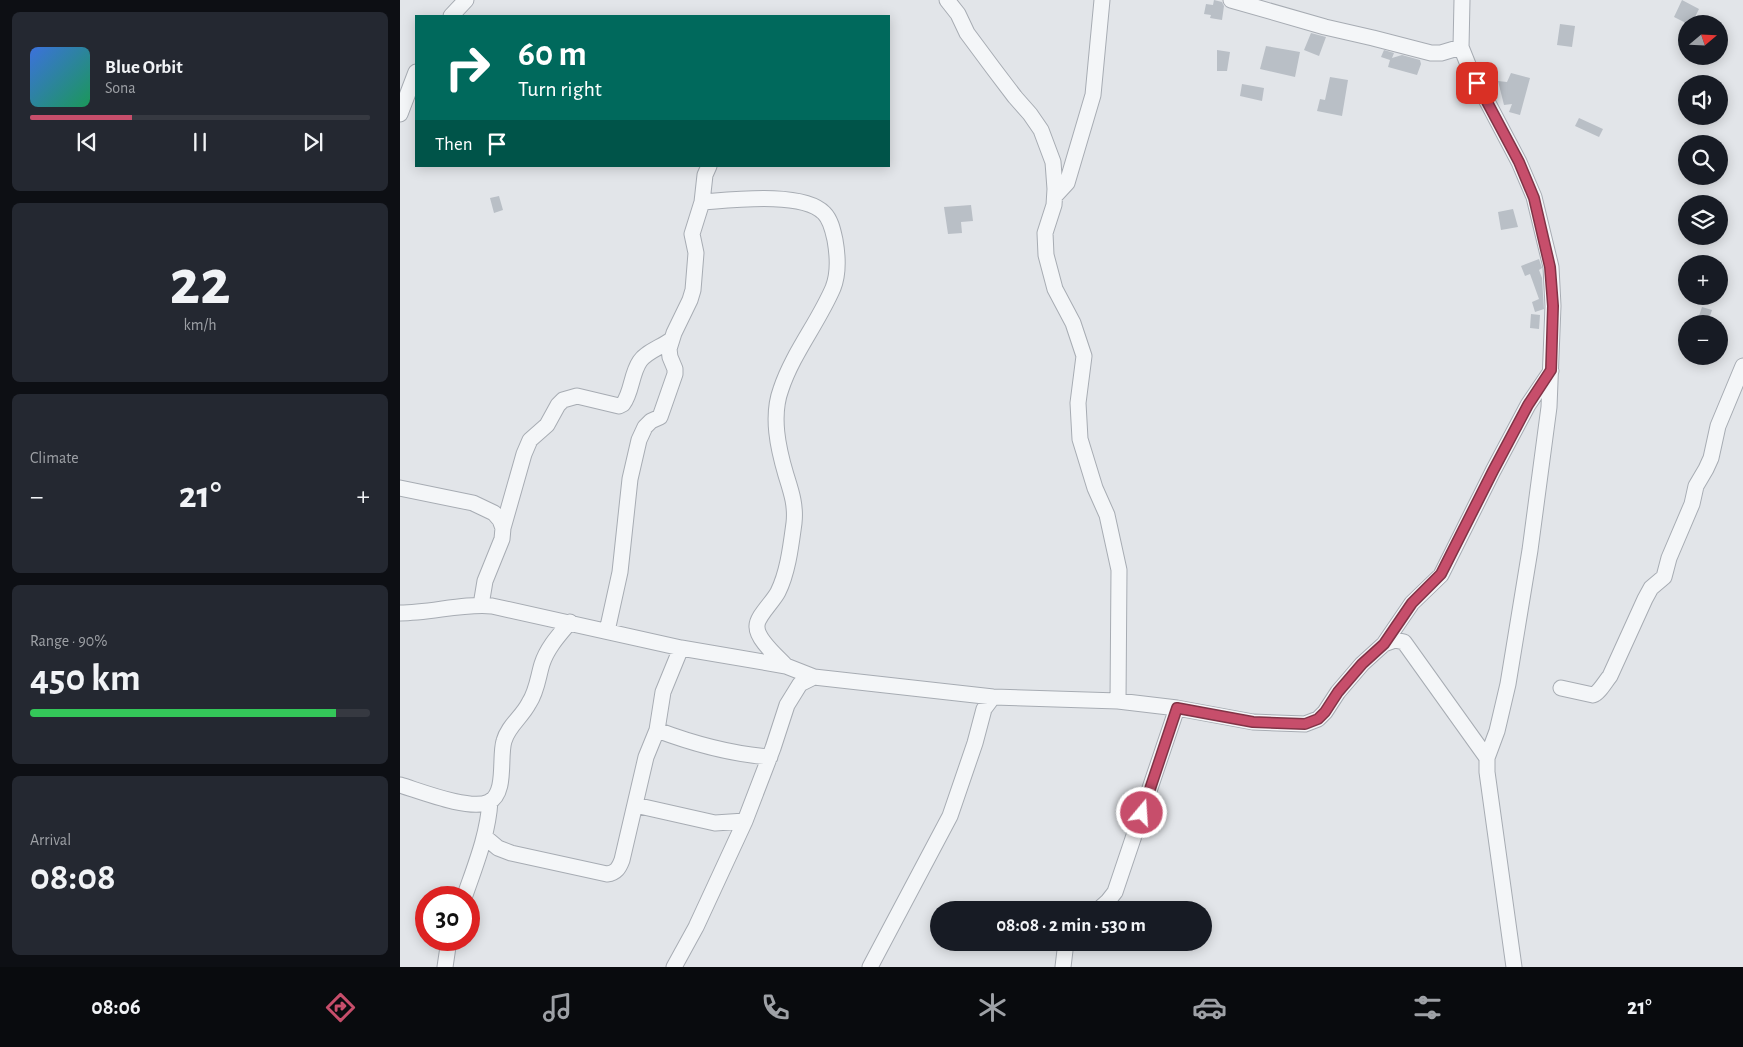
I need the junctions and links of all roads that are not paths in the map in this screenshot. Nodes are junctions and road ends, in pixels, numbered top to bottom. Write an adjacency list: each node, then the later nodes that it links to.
1 (466, 0): 6 (street)
2 (947, 0): 11 (street)
3 (1102, 0): 11 (street)
4 (1231, 0): 7 (street)
5 (1462, 0): 7 (street)
6 (451, 15)
7 (1462, 47): 15 (street)
8 (415, 75): 9 (street)
9 (400, 114)
10 (709, 167): 12 (street)
11 (1055, 196): 28 (street)
12 (702, 202): 13 (street); 24 (street)
13 (672, 339): 17 (street); 21 (street)
14 (1743, 366): 26 (street)
15 (1551, 370): 22 (street); 32 (street)
16 (400, 488): 17 (street)
17 (503, 528): 18 (street)
18 (481, 605): 19 (street); 20 (street)
19 (400, 612)
20 (570, 622): 21 (street); 34 (street)
21 (607, 631): 23 (street)
22 (1384, 644): 29 (street); 32 (street)
23 (681, 648): 24 (street); 30 (street)
24 (786, 666): 25 (street)
25 (814, 677): 27 (street); 31 (street)
26 (1560, 688)
27 (993, 696): 28 (street); 44 (street)
28 (1118, 702): 29 (street)
29 (1177, 708): 39 (street)
30 (657, 730): 31 (street); 35 (street)
31 (770, 757): 36 (street)
32 (1487, 758): 46 (street)
33 (400, 785): 34 (street)
34 (490, 802): 37 (street)
35 (635, 805): 36 (street); 37 (street)
36 (744, 821): 43 (street)
37 (485, 837): 38 (street)
38 (468, 886)
39 (1108, 901)
40 (447, 951): 42 (street)
41 (1065, 951): 45 (street)
42 (445, 967)
43 (674, 967)
44 (870, 967)
45 (1062, 967)
46 (1514, 967)

